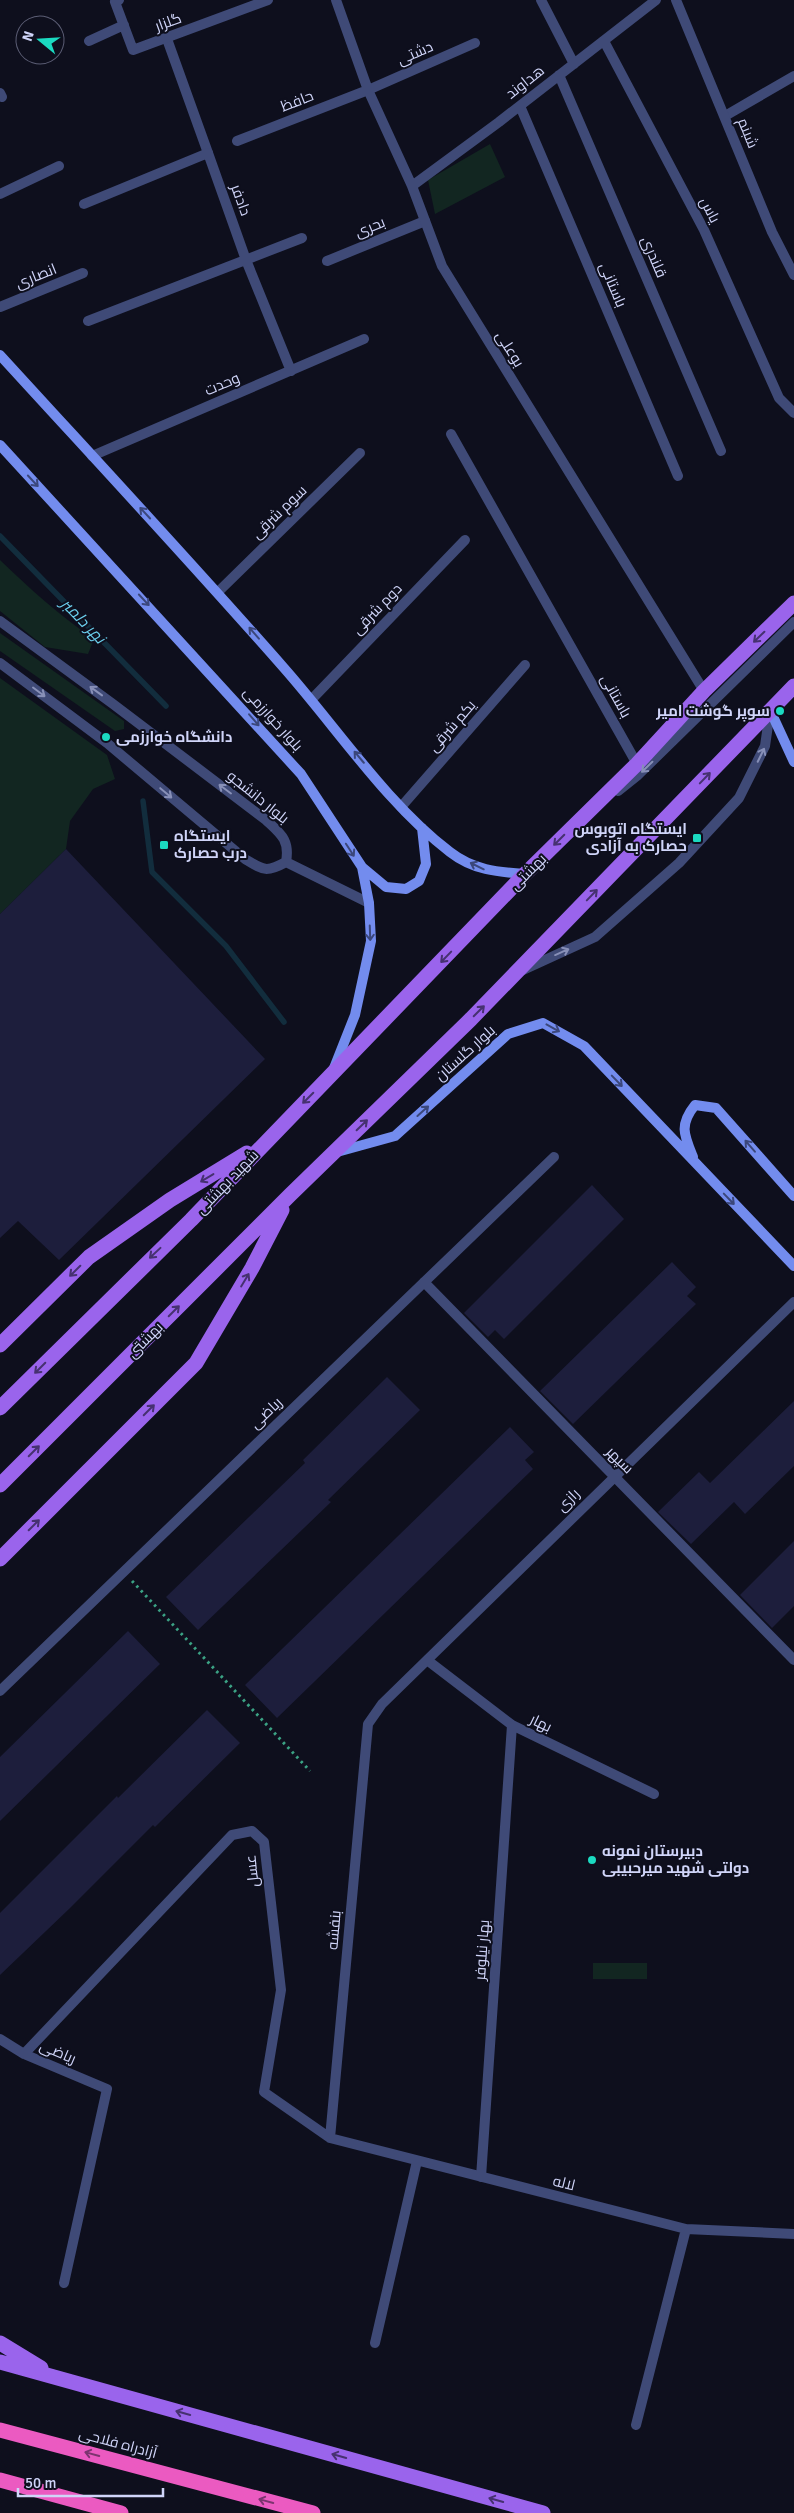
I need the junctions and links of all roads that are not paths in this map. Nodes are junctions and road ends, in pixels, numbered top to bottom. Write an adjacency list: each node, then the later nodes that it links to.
1 (268, 0): 8 (street, گلزار)
2 (336, 0): 15 (street, بوعلی)
3 (541, 0): 12 (street)
4 (676, 0): 17 (street, شبنم)
5 (117, 1): 7 (street)
6 (652, 1): 9 (street, هداوند)
7 (124, 26): 8 (street, گلزار); 10 (street)
8 (166, 38): 19 (street, دادفر)
9 (604, 41): 12 (street, هداوند); 35 (street, یاس)
10 (89, 42)
11 (475, 43): 15 (street, دشتی)
12 (574, 64): 13 (street, هداوند)
13 (559, 75): 16 (street, هداوند); 38 (street, قلندری)
14 (794, 76): 17 (street)
15 (368, 90): 18 (street, حافظ); 21 (street, بوعلی)
16 (520, 106): 21 (street, هداوند); 41 (street, باستانی)
17 (725, 116): 29 (street, شبنم)
18 (237, 141)
19 (208, 152): 23 (street); 26 (street, دادفر)
20 (59, 166): 22 (street)
21 (412, 186): 24 (street, بوعلی)
22 (0, 194)
23 (84, 204)
24 (424, 221): 27 (street, بحری); 50 (street, بوعلی)
25 (302, 238): 26 (street)
26 (246, 260): 31 (street); 34 (street, دادفر)
27 (327, 260)
28 (84, 273): 30 (street, انصاری)
29 (794, 275)
30 (0, 307)
31 (88, 321)
32 (364, 339): 34 (street, وحدت)
33 (0, 355): 40 (main road)
34 (290, 371): 40 (street, وحدت)
35 (794, 413)
36 (451, 434): 54 (street, باستانی)
37 (0, 445): 59 (main road, بلوار خوارزمی, one-way to 59)
38 (721, 451)
39 (360, 453): 43 (street, سوم شرقی)
40 (92, 456): 43 (main road, one-way to 40)
41 (678, 476)
42 (465, 540): 51 (street, دوم شرقی)
43 (218, 592): 51 (main road, one-way to 43)
44 (794, 603): 50 (main road, بهشتی, one-way to 50)
45 (0, 621): 58 (street, بلوار دانشجو, one-way to 45)
46 (794, 622): 56 (street, one-way to 56)
47 (0, 663): 58 (street, one-way to 58)
48 (525, 665): 55 (street, یکم شرقی)
49 (794, 686): 52 (main road)
50 (704, 691): 54 (main road, بهشتی)
51 (312, 699): 55 (main road, one-way to 51)
52 (770, 710): 53 (main road); 62 (main road, one-way to 52); 62 (street, one-way to 52)
53 (794, 762)
54 (637, 764): 56 (main road, بهشتی)
55 (401, 807): 57 (main road)
56 (578, 822): 60 (main road, بهشتی, one-way to 60)
57 (422, 828): 59 (main road); 60 (main road, one-way to 57)
58 (286, 862): 61 (street)
59 (362, 867): 61 (main road, بلوار خوارزمی)
60 (525, 874): 63 (main road, بهشتی, one-way to 63)
61 (369, 903): 63 (main road, بلوار خوارزمی, one-way to 63)
62 (518, 972): 65 (main road, one-way to 62)
63 (331, 1075): 64 (main road, بهشتی, one-way to 64)
64 (264, 1144): 73 (main road, one-way to 73); 74 (main road, شهید بهشتی, one-way to 74)
65 (334, 1152): 67 (main road, بلوار گلستان, one-way to 67); 68 (main road)
66 (554, 1157): 71 (street, ریاضی)
67 (697, 1164): 69 (main road, بلوار گلستان, one-way to 67); 70 (main road, بلوار گلستان, one-way to 70)
68 (290, 1195): 76 (main road, بهشتى, one-way to 68); 77 (main road, one-way to 68)
69 (794, 1196)
70 (794, 1266)
71 (424, 1282): 75 (street, سپهر); 80 (street, ریاضی)
72 (794, 1302): 75 (street, رازی)
73 (0, 1345)
74 (0, 1408)
75 (614, 1475): 78 (street, رازی); 79 (street, سپهر)
76 (0, 1485)
77 (0, 1559)
78 (427, 1660): 81 (street, رازی); 82 (street, بهار)
79 (794, 1660)
80 (0, 1691)
81 (368, 1724): 86 (street, بنفشه)
82 (512, 1725): 83 (street, بهار); 88 (street, بهار نیلوفر)
83 (654, 1794)
84 (0, 2039): 85 (street, ریاضی)
85 (24, 2054): 86 (street, عسل); 91 (street, ریاضی)
86 (330, 2138): 87 (street, لاله)
87 (417, 2160): 88 (street, لاله); 93 (street)
88 (481, 2177): 89 (street, لاله)
89 (686, 2229): 90 (street, لاله); 96 (street)
90 (794, 2234)
91 (64, 2284)
92 (0, 2342): 95 (main road)
93 (375, 2343)
94 (0, 2362): 95 (main road)
95 (55, 2377): 103 (main road, one-way to 95)
96 (636, 2425)
97 (0, 2430): 102 (highway, آزادراه فلاحی, one-way to 97)
98 (0, 2480): 100 (highway)
99 (0, 2491): 100 (highway)
100 (78, 2502): 101 (highway)
101 (121, 2513)
102 (313, 2513)
103 (543, 2513)

